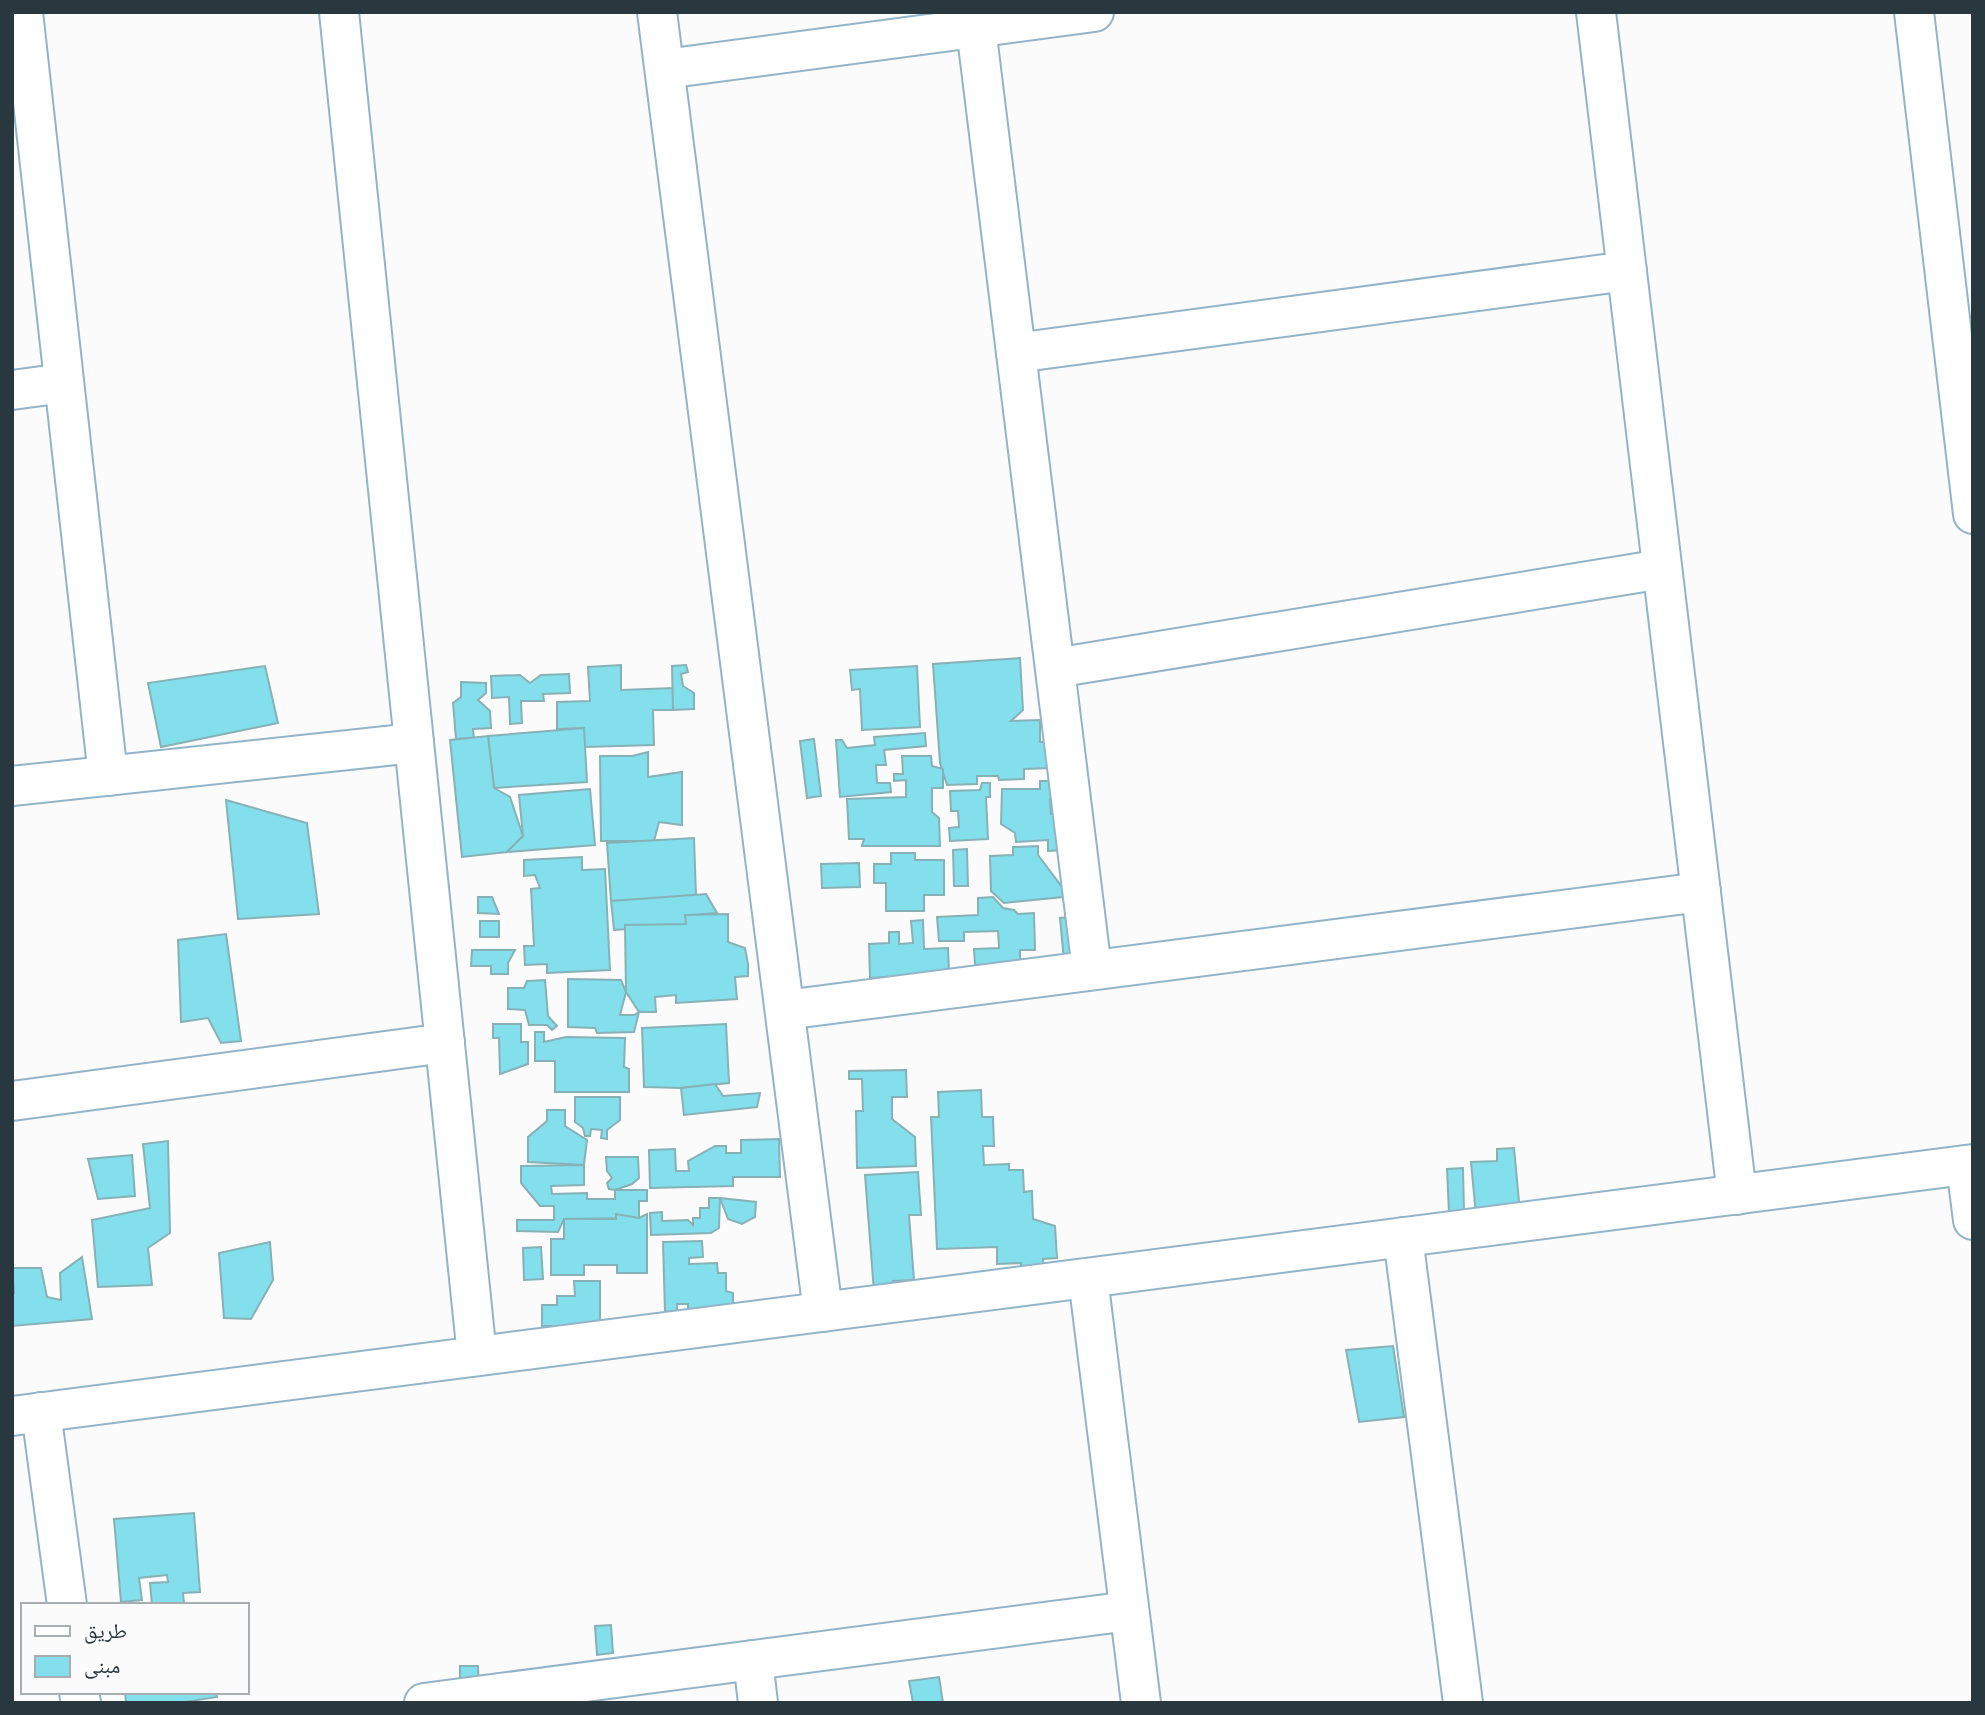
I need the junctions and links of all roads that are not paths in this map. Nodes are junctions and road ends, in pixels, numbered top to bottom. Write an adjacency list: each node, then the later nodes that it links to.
1 (23, 12): 9 (street)
2 (339, 12): 17 (street)
3 (657, 12): 8 (street)
4 (1094, 12): 7 (street)
5 (1596, 12): 10 (street)
6 (1914, 12): 14 (street)
7 (976, 28): 8 (street); 11 (street)
8 (665, 69): 22 (street)
9 (26, 166): 12 (street)
10 (1627, 271): 11 (street); 15 (street)
11 (1016, 353): 16 (street)
12 (64, 383): 13 (street); 18 (street)
13 (12, 390)
14 (1973, 514)
15 (1662, 569): 16 (street); 20 (street)
16 (1055, 668): 21 (street)
17 (414, 743): 18 (street); 23 (street)
18 (108, 776): 19 (street)
19 (12, 786)
20 (1701, 892): 21 (street); 26 (street)
21 (1093, 970): 22 (street)
22 (785, 1010): 30 (street)
23 (445, 1043): 24 (street); 31 (street)
24 (12, 1101)
25 (1969, 1165): 26 (street); 27 (street)
26 (1737, 1195): 28 (street)
27 (1973, 1220)
28 (1403, 1237): 29 (street); 39 (street)
29 (1088, 1278): 30 (street); 34 (street)
30 (823, 1312): 31 (street)
31 (477, 1356): 32 (street)
32 (27, 1414): 33 (street)
33 (67, 1603)
34 (1129, 1611): 35 (street); 38 (street)
35 (753, 1660): 36 (street); 37 (street)
36 (424, 1703)
37 (758, 1703)
38 (1141, 1703)
39 (1463, 1703)

